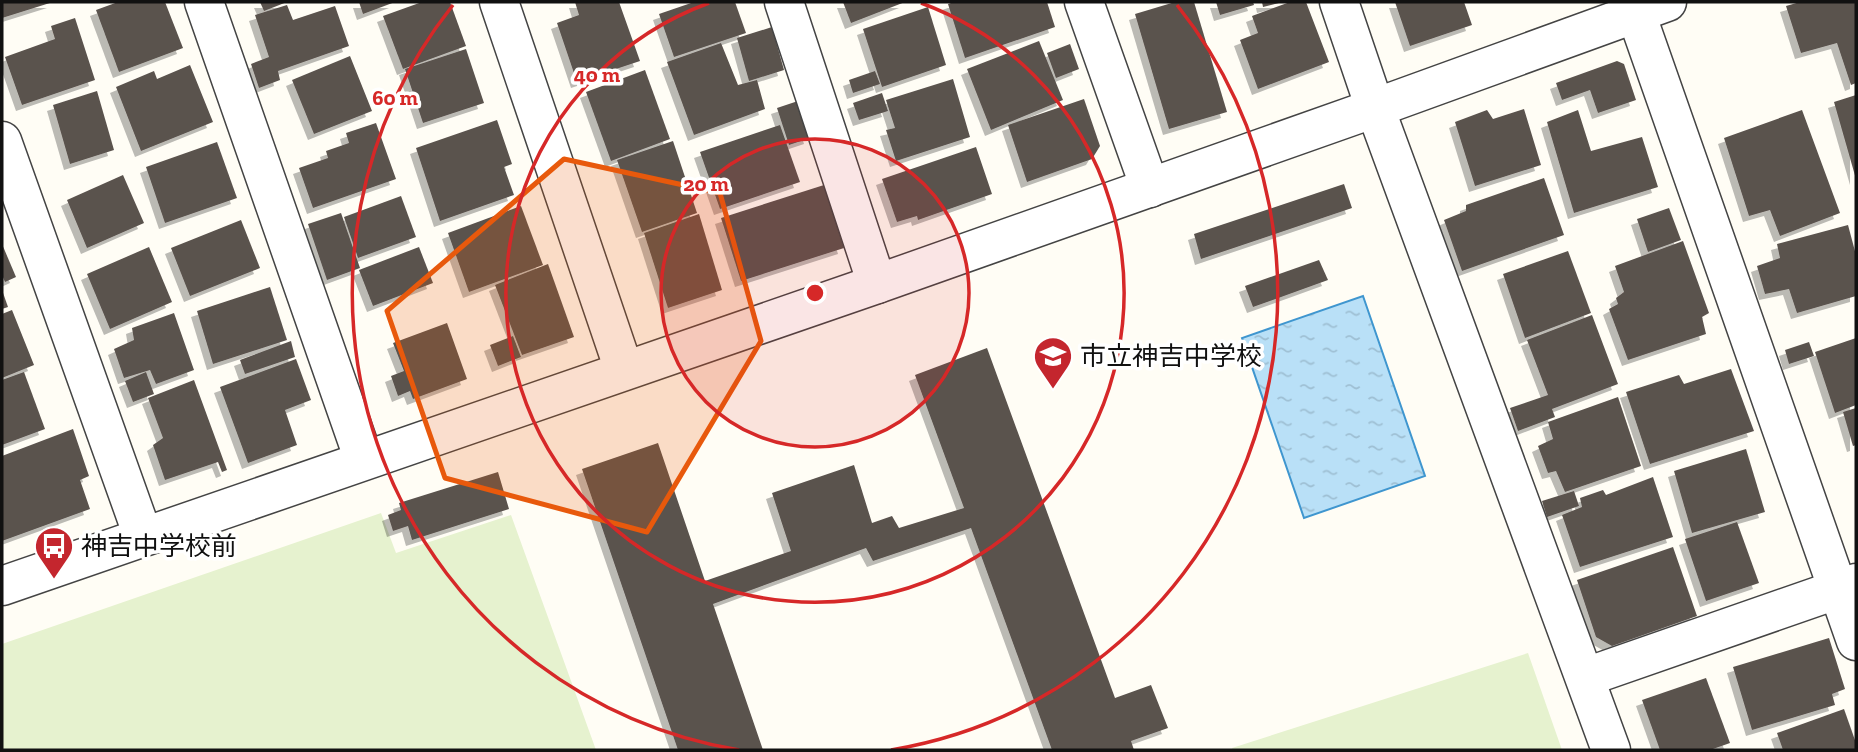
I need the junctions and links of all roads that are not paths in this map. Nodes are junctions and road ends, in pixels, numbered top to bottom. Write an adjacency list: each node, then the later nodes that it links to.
1 (204, 2): 12 (street)
2 (499, 2): 11 (street)
3 (785, 2): 10 (street)
4 (1084, 2): 9 (street)
5 (1339, 2): 7 (street)
6 (1645, 6): 7 (street); 15 (street)
7 (1375, 108): 9 (street); 17 (street)
8 (2, 141): 13 (street)
9 (1150, 188): 10 (street)
10 (877, 284): 11 (street)
11 (624, 370): 12 (street)
12 (363, 460): 13 (street)
13 (143, 536): 14 (street)
14 (2, 586)
15 (1847, 586): 16 (street); 17 (street)
16 (1856, 641)
17 (1586, 677): 18 (street)
18 (1611, 750)

